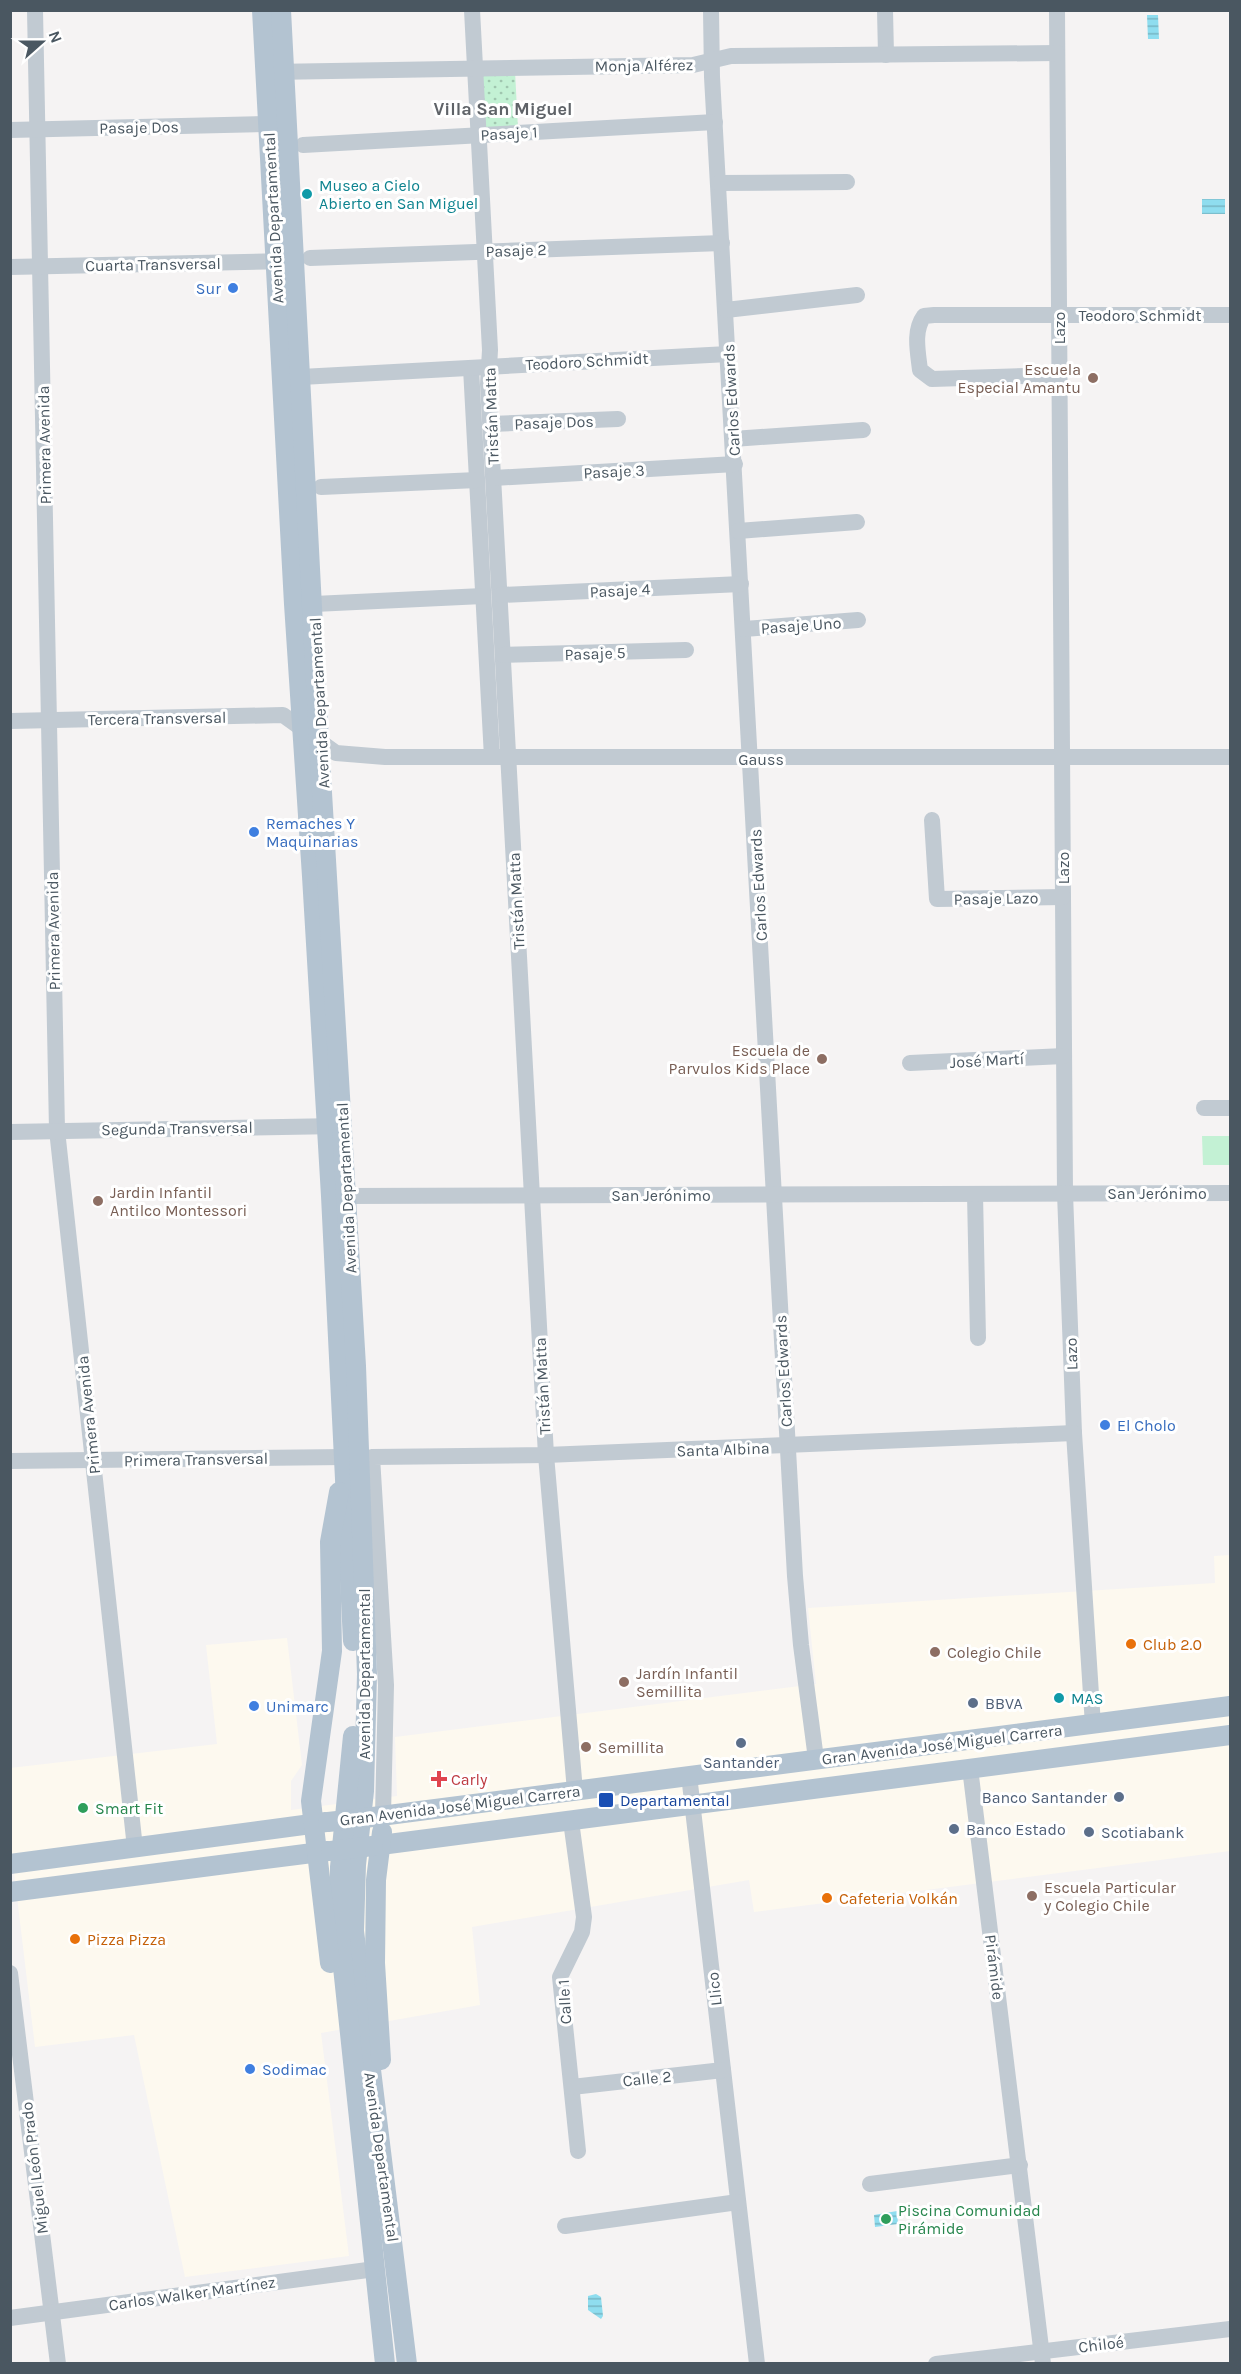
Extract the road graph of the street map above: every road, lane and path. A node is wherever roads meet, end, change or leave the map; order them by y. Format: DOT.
graph roads {
  1 [pos="35,10"];
  2 [pos="262,10"];
  3 [pos="281,10"];
  4 [pos="472,10"];
  5 [pos="711,10"];
  6 [pos="885,10"];
  7 [pos="1057,10"];
  8 [pos="1057,53"];
  9 [pos="886,55"];
  10 [pos="712,60"];
  11 [pos="475,68"];
  12 [pos="275,72"];
  13 [pos="715,122"];
  14 [pos="268,124"];
  15 [pos="10,130"];
  16 [pos="37,130"];
  17 [pos="478,134"];
  18 [pos="303,145"];
  19 [pos="847,182"];
  20 [pos="718,183"];
  21 [pos="722,243"];
  22 [pos="485,251"];
  23 [pos="302,259"];
  24 [pos="275,261"];
  25 [pos="40,266"];
  26 [pos="10,267"];
  27 [pos="857,295"];
  28 [pos="726,310"];
  29 [pos="1059,314"];
  30 [pos="1230,315"];
  31 [pos="728,354"];
  32 [pos="489,367"];
  33 [pos="471,368"];
  34 [pos="1059,375"];
  35 [pos="301,377"];
  36 [pos="618,419"];
  37 [pos="491,424"];
  38 [pos="863,430"];
  39 [pos="733,439"];
  40 [pos="735,465"];
  41 [pos="494,478"];
  42 [pos="477,480"];
  43 [pos="321,487"];
  44 [pos="857,522"];
  45 [pos="738,531"];
  46 [pos="741,584"];
  47 [pos="491,596"];
  48 [pos="314,604"];
  49 [pos="858,620"];
  50 [pos="744,629"];
  51 [pos="686,650"];
  52 [pos="503,655"];
  53 [pos="10,720"];
  54 [pos="49,720"];
  55 [pos="301,727"];
  56 [pos="319,742"];
  57 [pos="500,757"];
  58 [pos="1062,757"];
  59 [pos="1230,757"];
  60 [pos="751,759"];
  61 [pos="932,820"];
  62 [pos="1063,897"];
  63 [pos="1064,1056"];
  64 [pos="910,1064"];
  65 [pos="1204,1108"];
  66 [pos="1230,1108"];
  67 [pos="335,1126"];
  68 [pos="57,1130"];
  69 [pos="10,1131"];
  70 [pos="1065,1193"];
  71 [pos="1230,1193"];
  72 [pos="774,1194"];
  73 [pos="975,1194"];
  74 [pos="531,1195"];
  75 [pos="347,1196"];
  76 [pos="978,1338"];
  77 [pos="356,1366"];
  78 [pos="1074,1433"];
  79 [pos="788,1446"];
  80 [pos="546,1455"];
  81 [pos="345,1457"];
  82 [pos="372,1457"];
  83 [pos="93,1460"];
  84 [pos="10,1461"];
  85 [pos="1230,1706"];
  86 [pos="1094,1725"];
  87 [pos="1230,1734"];
  88 [pos="959,1742"];
  89 [pos="816,1760"];
  90 [pos="970,1768"];
  91 [pos="689,1776"];
  92 [pos="574,1791"];
  93 [pos="693,1804"];
  94 [pos="378,1816"];
  95 [pos="571,1821"];
  96 [pos="320,1823"];
  97 [pos="377,1845"];
  98 [pos="135,1848"];
  99 [pos="324,1852"];
  100 [pos="10,1864"];
  101 [pos="10,1892"];
  102 [pos="10,1973"];
  103 [pos="723,2070"];
  104 [pos="572,2087"];
  105 [pos="579,2151"];
  106 [pos="1020,2165"];
  107 [pos="870,2184"];
  108 [pos="738,2202"];
  109 [pos="565,2226"];
  110 [pos="373,2245"];
  111 [pos="395,2254"];
  112 [pos="375,2269"];
  113 [pos="52,2312"];
  114 [pos="10,2318"];
  115 [pos="1230,2329"];
  116 [pos="1043,2357"];
  117 [pos="58,2364"];
  118 [pos="385,2364"];
  119 [pos="407,2364"];
  120 [pos="757,2364"];
  121 [pos="936,2364"];
  1 -- 16 [label="street, Primera Avenida"];
  2 -- 12 [label="main road, Avenida Departamental"];
  3 -- 12 [label="main road, Avenida Departamental"];
  4 -- 11 [label="street, Tristán Matta"];
  5 -- 10 [label="street, Carlos Edwards"];
  6 -- 9 [label="street"];
  7 -- 8 [label="street, Lazo"];
  8 -- 9 [label="street, Monja Alférez"];
  8 -- 29 [label="street, Lazo"];
  9 -- 10 [label="street, Monja Alférez"];
  10 -- 11 [label="street, Monja Alférez"];
  10 -- 13 [label="street, Carlos Edwards"];
  11 -- 12 [label="street, Monja Alférez"];
  11 -- 17 [label="street, Tristán Matta"];
  12 -- 14 [label="main road, Avenida Departamental"];
  12 -- 23 [label="main road, Avenida Departamental"];
  13 -- 17 [label="street, Pasaje 1"];
  13 -- 20 [label="street, Carlos Edwards"];
  14 -- 16 [label="street, Pasaje Dos"];
  14 -- 24 [label="main road, Avenida Departamental"];
  15 -- 16 [label="street, Pasaje Dos"];
  16 -- 25 [label="street, Primera Avenida"];
  17 -- 18 [label="street, Pasaje 1"];
  17 -- 22 [label="street, Tristán Matta"];
  19 -- 20 [label="street"];
  20 -- 21 [label="street, Carlos Edwards"];
  21 -- 22 [label="street, Pasaje 2"];
  21 -- 28 [label="street, Carlos Edwards"];
  22 -- 23 [label="street, Pasaje 2"];
  22 -- 32 [label="street, Tristán Matta"];
  23 -- 24 [label="street, Cuarta Transversal"];
  23 -- 35 [label="main road, Avenida Departamental"];
  24 -- 25 [label="street, Cuarta Transversal"];
  24 -- 55 [label="main road, Avenida Departamental"];
  25 -- 26 [label="street, Cuarta Transversal"];
  25 -- 54 [label="street, Primera Avenida"];
  27 -- 28 [label="street"];
  28 -- 31 [label="street, Carlos Edwards"];
  29 -- 30 [label="street, Teodoro Schmidt"];
  29 -- 34 [label="street, Lazo"];
  29 -- 34 [label="street, Teodoro Schmidt"];
  31 -- 32 [label="street, Teodoro Schmidt"];
  31 -- 39 [label="street, Carlos Edwards"];
  32 -- 33 [label="street, Teodoro Schmidt"];
  32 -- 37 [label="street, Tristán Matta"];
  33 -- 35 [label="street, Teodoro Schmidt"];
  33 -- 42 [label="street, Tristán Matta"];
  34 -- 58 [label="street, Lazo"];
  35 -- 48 [label="main road, Avenida Departamental"];
  36 -- 37 [label="street, Pasaje Dos"];
  37 -- 41 [label="street, Tristán Matta"];
  38 -- 39 [label="street"];
  39 -- 40 [label="street, Carlos Edwards"];
  40 -- 41 [label="street, Pasaje 3"];
  40 -- 45 [label="street, Carlos Edwards"];
  41 -- 47 [label="street, Tristán Matta"];
  42 -- 43 [label="street"];
  42 -- 47 [label="street, Tristán Matta"];
  44 -- 45 [label="street"];
  45 -- 46 [label="street, Carlos Edwards"];
  46 -- 47 [label="street, Pasaje 4"];
  46 -- 50 [label="street, Carlos Edwards"];
  47 -- 48 [label="street, Pasaje 4"];
  47 -- 52 [label="street, Tristán Matta"];
  47 -- 57 [label="street, Tristán Matta"];
  48 -- 56 [label="main road, Avenida Departamental"];
  49 -- 50 [label="street, Pasaje Uno"];
  50 -- 60 [label="street, Carlos Edwards"];
  51 -- 52 [label="street, Pasaje 5"];
  52 -- 57 [label="street, Tristán Matta"];
  53 -- 54 [label="street, Tercera Transversal"];
  54 -- 55 [label="street, Tercera Transversal"];
  54 -- 68 [label="street, Primera Avenida"];
  55 -- 56 [label="street, Gauss"];
  55 -- 67 [label="main road, Avenida Departamental"];
  56 -- 57 [label="street, Gauss"];
  56 -- 67 [label="main road, Avenida Departamental"];
  57 -- 60 [label="street, Gauss"];
  57 -- 74 [label="street, Tristán Matta"];
  58 -- 59 [label="street, Gauss"];
  58 -- 60 [label="street, Gauss"];
  58 -- 62 [label="street, Lazo"];
  60 -- 72 [label="street, Carlos Edwards"];
  61 -- 62 [label="street, Pasaje Lazo"];
  62 -- 63 [label="street, Lazo"];
  63 -- 64 [label="street, José Martí"];
  63 -- 70 [label="street, Lazo"];
  65 -- 66 [label="street"];
  67 -- 68 [label="street, Segunda Transversal"];
  67 -- 75 [label="main road, Avenida Departamental"];
  67 -- 81 [label="main road, Avenida Departamental"];
  68 -- 69 [label="street, Segunda Transversal"];
  68 -- 83 [label="street, Primera Avenida"];
  70 -- 71 [label="street, San Jerónimo"];
  70 -- 73 [label="street, San Jerónimo"];
  70 -- 78 [label="street, Lazo"];
  72 -- 73 [label="street, San Jerónimo"];
  72 -- 74 [label="street, San Jerónimo"];
  72 -- 79 [label="street, Carlos Edwards"];
  73 -- 76 [label="street"];
  74 -- 75 [label="street, San Jerónimo"];
  74 -- 80 [label="street, Tristán Matta"];
  75 -- 77 [label="main road, Avenida Departamental"];
  77 -- 82 [label="main road"];
  77 -- 111 [label="main road, Avenida Departamental"];
  78 -- 79 [label="street, Santa Albina"];
  78 -- 86 [label="street, Lazo"];
  79 -- 80 [label="street, Santa Albina"];
  79 -- 89 [label="street, Carlos Edwards"];
  80 -- 82 [label="street, Santa Albina"];
  80 -- 92 [label="street, Tristán Matta"];
  81 -- 83 [label="street, Primera Transversal"];
  81 -- 96 [label="main road"];
  81 -- 110 [label="main road, Avenida Departamental"];
  82 -- 94 [label="street, Avenida Departamental"];
  83 -- 84 [label="street, Primera Transversal"];
  83 -- 98 [label="street, Primera Avenida"];
  85 -- 86 [label="main road, Gran Avenida José Miguel Carrera"];
  86 -- 88 [label="main road, Gran Avenida José Miguel Carrera"];
  87 -- 90 [label="main road, Gran Avenida José Miguel Carrera"];
  88 -- 89 [label="main road, Gran Avenida José Miguel Carrera"];
  88 -- 90 [label="main road"];
  89 -- 91 [label="main road, Gran Avenida José Miguel Carrera"];
  90 -- 93 [label="main road, Gran Avenida José Miguel Carrera"];
  90 -- 106 [label="street, Pirámide"];
  91 -- 92 [label="main road, Gran Avenida José Miguel Carrera"];
  91 -- 93 [label="street, Llico"];
  92 -- 94 [label="main road, Gran Avenida José Miguel Carrera"];
  93 -- 95 [label="main road, Gran Avenida José Miguel Carrera"];
  93 -- 103 [label="street, Llico"];
  94 -- 96 [label="main road, Gran Avenida José Miguel Carrera, bridge"];
  94 -- 97 [label="main road"];
  95 -- 97 [label="main road, Gran Avenida José Miguel Carrera"];
  95 -- 104 [label="street, Calle 1"];
  96 -- 98 [label="main road, Gran Avenida José Miguel Carrera"];
  96 -- 99 [label="main road"];
  97 -- 99 [label="main road, Gran Avenida José Miguel Carrera, bridge"];
  97 -- 111 [label="main road"];
  98 -- 100 [label="main road, Gran Avenida José Miguel Carrera"];
  99 -- 101 [label="main road, Gran Avenida José Miguel Carrera"];
  99 -- 110 [label="main road"];
  102 -- 113 [label="street, Miguel León Prado"];
  103 -- 104 [label="street, Calle 2"];
  103 -- 108 [label="street, Llico"];
  104 -- 105 [label="street, Calle 1"];
  106 -- 107 [label="street"];
  106 -- 116 [label="street, Pirámide"];
  108 -- 109 [label="street"];
  108 -- 120 [label="street, Llico"];
  110 -- 112 [label="main road, Avenida Departamental"];
  111 -- 119 [label="main road, Avenida Departamental"];
  112 -- 113 [label="street, Carlos Walker Martínez"];
  112 -- 118 [label="main road, Avenida Departamental"];
  113 -- 114 [label="street, Carlos Walker Martínez"];
  113 -- 117 [label="street, Miguel León Prado"];
  115 -- 116 [label="street, Chiloé"];
  116 -- 121 [label="street, Chiloé"];
}
